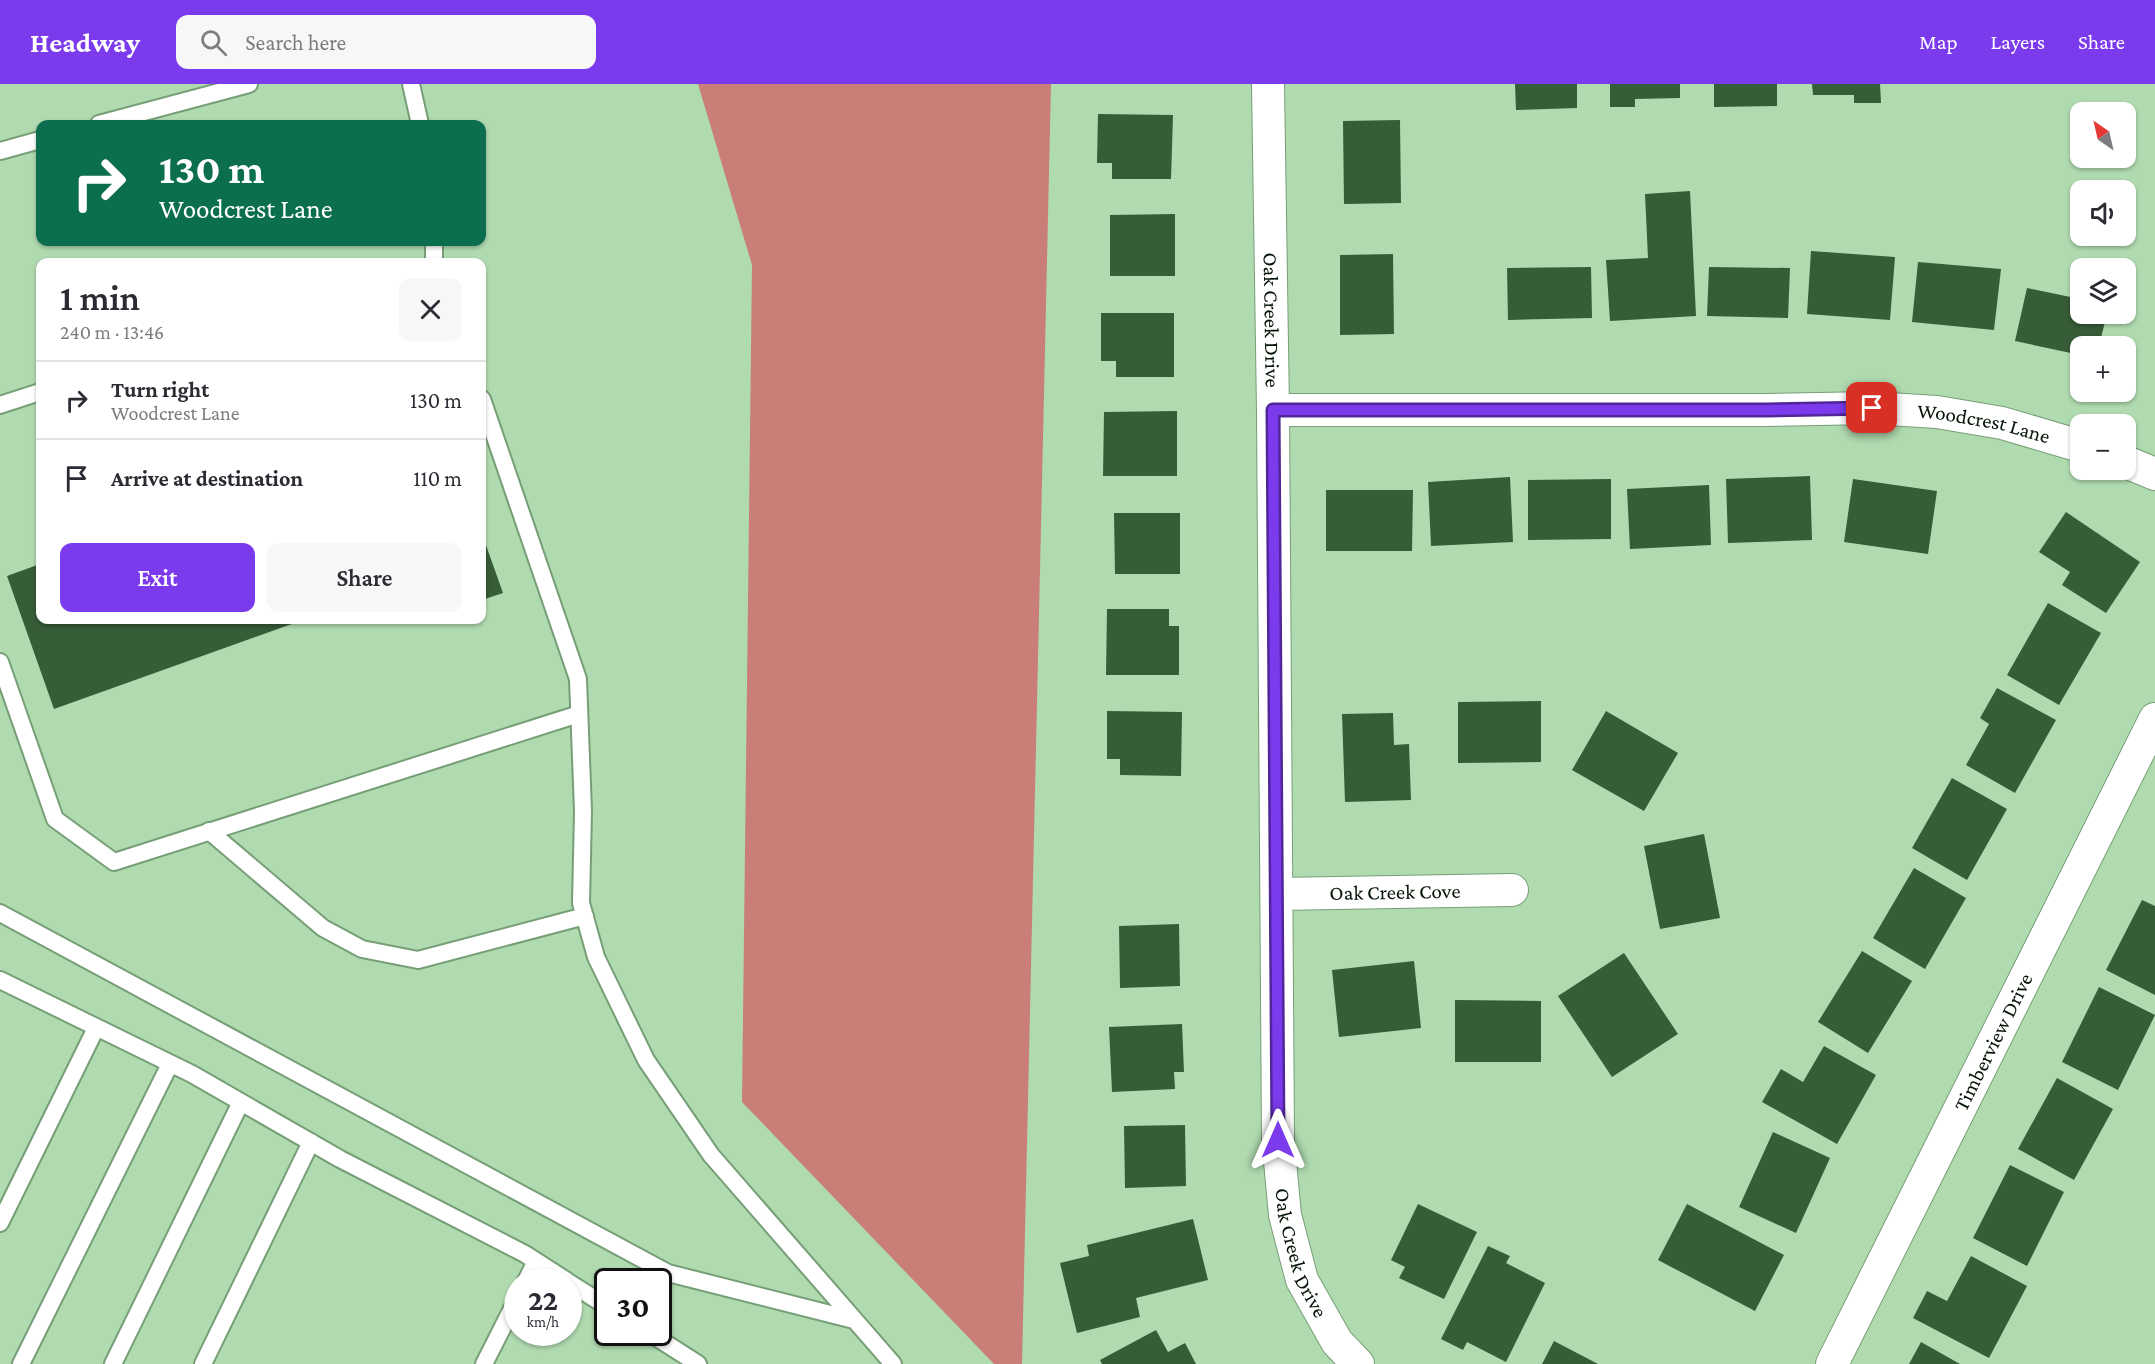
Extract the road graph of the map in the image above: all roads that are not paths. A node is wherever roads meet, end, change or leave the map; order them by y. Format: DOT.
graph roads {
  1 [pos="249,84"];
  2 [pos="411,84"];
  3 [pos="1268,84"];
  4 [pos="114,120"];
  5 [pos="419,120"];
  6 [pos="36,141"];
  7 [pos="0,152"];
  8 [pos="36,393"];
  9 [pos="0,405"];
  10 [pos="1273,410"];
  11 [pos="486,411"];
  12 [pos="2070,443"];
  13 [pos="2136,466"];
  14 [pos="2155,474"];
  15 [pos="0,662"];
  16 [pos="579,714"];
  17 [pos="2155,719"];
  18 [pos="209,831"];
  19 [pos="1512,890"];
  20 [pos="1278,894"];
  21 [pos="0,913"];
  22 [pos="585,916"];
  23 [pos="0,980"];
  24 [pos="96,1028"];
  25 [pos="170,1064"];
  26 [pos="241,1102"];
  27 [pos="311,1142"];
  28 [pos="0,1223"];
  29 [pos="536,1261"];
  30 [pos="532,1268"];
  31 [pos="547,1268"];
  32 [pos="854,1320"];
  33 [pos="504,1325"];
  34 [pos="670,1346"];
  35 [pos="21,1364"];
  36 [pos="113,1364"];
  37 [pos="203,1364"];
  38 [pos="484,1364"];
  39 [pos="698,1364"];
  40 [pos="892,1364"];
  41 [pos="1358,1364"];
  42 [pos="1832,1364"];
  1 -- 4 [label="lane"];
  2 -- 5 [label="lane"];
  3 -- 10 [label="street, Oak Creek Drive"];
  6 -- 7 [label="lane"];
  8 -- 9 [label="lane"];
  10 -- 12 [label="street, Woodcrest Lane"];
  10 -- 20 [label="street, Oak Creek Drive"];
  11 -- 16 [label="lane"];
  13 -- 14 [label="street"];
  15 -- 18 [label="lane"];
  16 -- 18 [label="lane"];
  16 -- 22 [label="lane"];
  17 -- 42 [label="street, Timberview Drive"];
  18 -- 22 [label="lane"];
  19 -- 20 [label="street, Oak Creek Cove"];
  20 -- 41 [label="street, Oak Creek Drive"];
  21 -- 32 [label="lane"];
  22 -- 32 [label="lane"];
  23 -- 24 [label="lane"];
  24 -- 25 [label="lane"];
  24 -- 28 [label="lane"];
  25 -- 26 [label="lane"];
  25 -- 35 [label="lane"];
  26 -- 27 [label="lane"];
  26 -- 36 [label="lane"];
  27 -- 29 [label="lane"];
  27 -- 37 [label="lane"];
  29 -- 30 [label="lane"];
  29 -- 31 [label="lane"];
  32 -- 40 [label="lane"];
  33 -- 38 [label="lane"];
  34 -- 39 [label="lane"];
}
